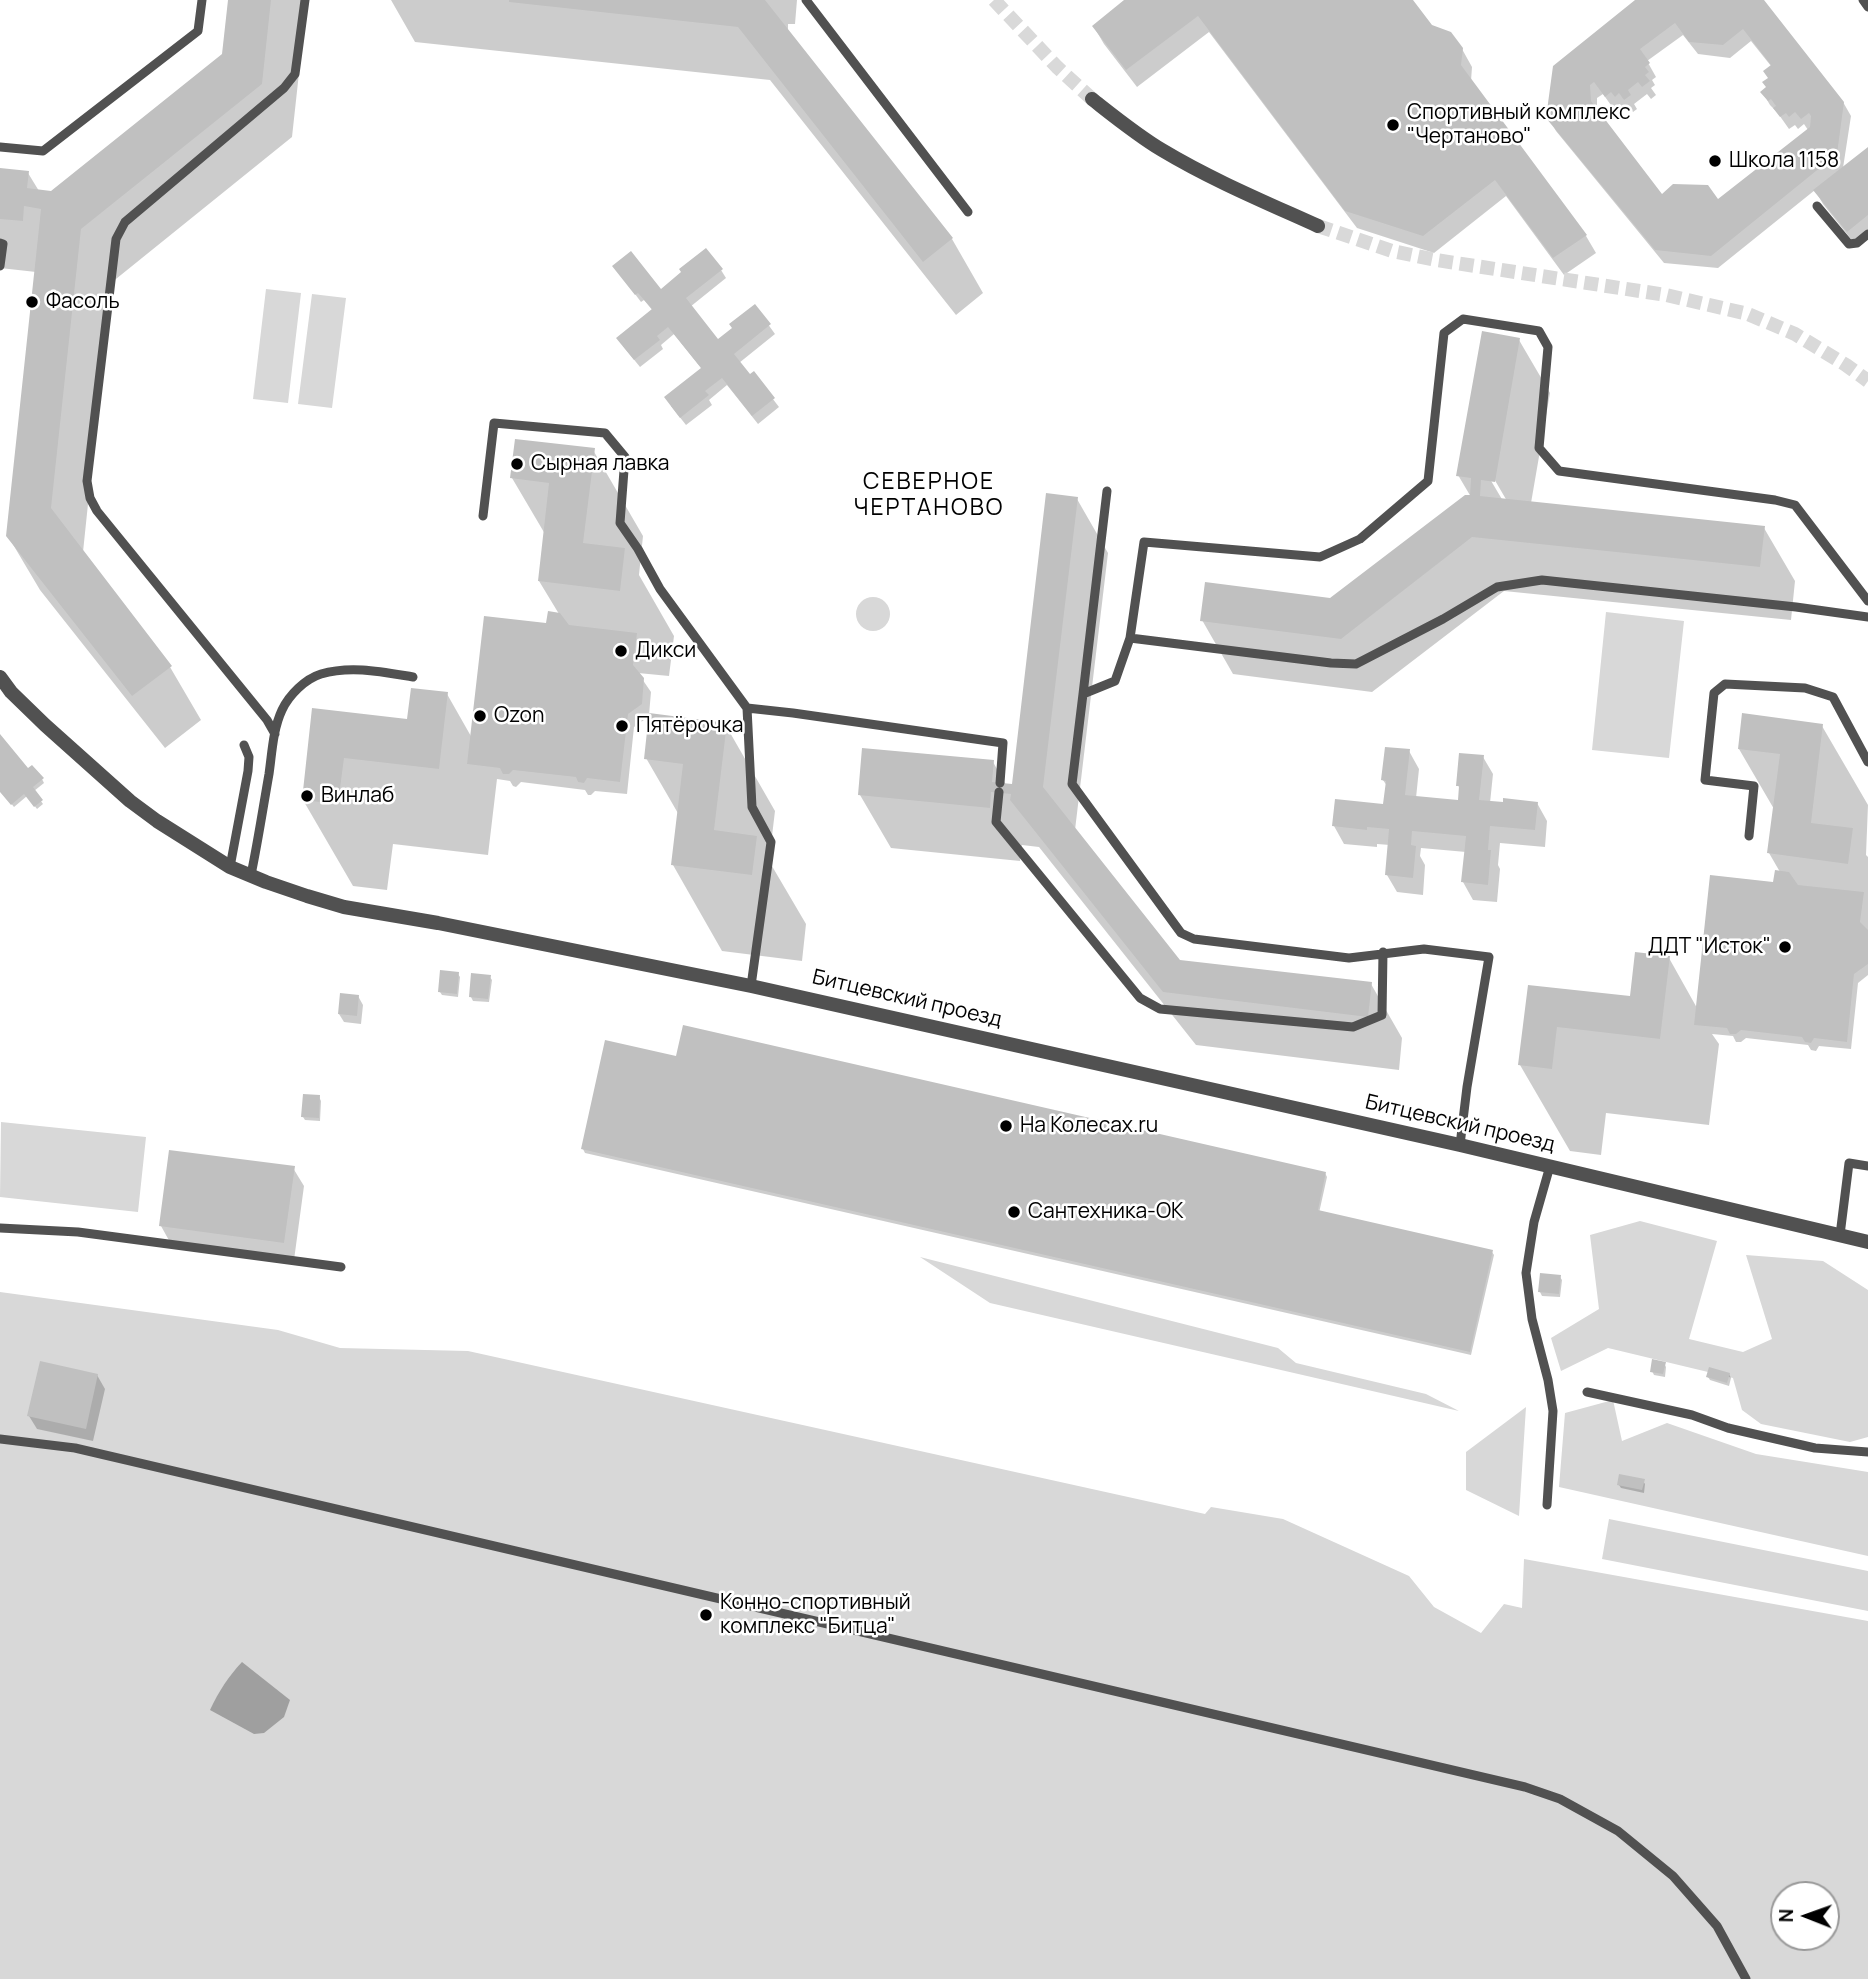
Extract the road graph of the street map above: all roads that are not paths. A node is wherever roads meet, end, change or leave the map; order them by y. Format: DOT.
graph roads {
  1 [pos="202,0"];
  2 [pos="305,0"];
  3 [pos="806,0"];
  4 [pos="1863,0"];
  5 [pos="1868,7"];
  6 [pos="1092,99"];
  7 [pos="0,146"];
  8 [pos="1817,205"];
  9 [pos="968,212"];
  10 [pos="1318,226"];
  11 [pos="1868,234"];
  12 [pos="0,243"];
  13 [pos="0,266"];
  14 [pos="1107,491"];
  15 [pos="483,516"];
  16 [pos="1868,601"];
  17 [pos="1868,617"];
  18 [pos="1130,638"];
  19 [pos="0,677"];
  20 [pos="413,677"];
  21 [pos="1083,694"];
  22 [pos="747,709"];
  23 [pos="275,734"];
  24 [pos="244,745"];
  25 [pos="1868,762"];
  26 [pos="1749,836"];
  27 [pos="230,867"];
  28 [pos="251,875"];
  29 [pos="1383,952"];
  30 [pos="751,986"];
  31 [pos="1460,1145"];
  32 [pos="1550,1166"];
  33 [pos="1868,1167"];
  34 [pos="0,1228"];
  35 [pos="1840,1235"];
  36 [pos="1868,1242"];
  37 [pos="341,1267"];
  38 [pos="1587,1392"];
  39 [pos="0,1439"];
  40 [pos="1868,1452"];
  41 [pos="1547,1505"];
  42 [pos="1746,1979"];
  1 -- 7 [label="lane"];
  2 -- 23 [label="lane"];
  3 -- 9 [label="lane"];
  4 -- 5 [label="lane"];
  6 -- 10 [label="street"];
  8 -- 11 [label="lane"];
  12 -- 13 [label="lane"];
  14 -- 21 [label="lane"];
  15 -- 22 [label="lane"];
  16 -- 18 [label="lane"];
  17 -- 18 [label="lane"];
  18 -- 21 [label="lane"];
  19 -- 27 [label="street, Битцевский проезд"];
  20 -- 23 [label="lane"];
  21 -- 29 [label="lane"];
  22 -- 29 [label="lane"];
  22 -- 30 [label="lane"];
  23 -- 28 [label="lane"];
  24 -- 27 [label="lane"];
  25 -- 26 [label="lane"];
  27 -- 28 [label="street, Битцевский проезд"];
  28 -- 30 [label="street, Битцевский проезд"];
  29 -- 31 [label="lane"];
  30 -- 31 [label="street, Битцевский проезд"];
  31 -- 32 [label="street, Битцевский проезд"];
  32 -- 35 [label="street, Битцевский проезд"];
  32 -- 41 [label="lane"];
  33 -- 35 [label="lane"];
  34 -- 37 [label="lane"];
  35 -- 36 [label="street, Битцевский проезд"];
  38 -- 40 [label="lane"];
  39 -- 42 [label="lane"];
}
